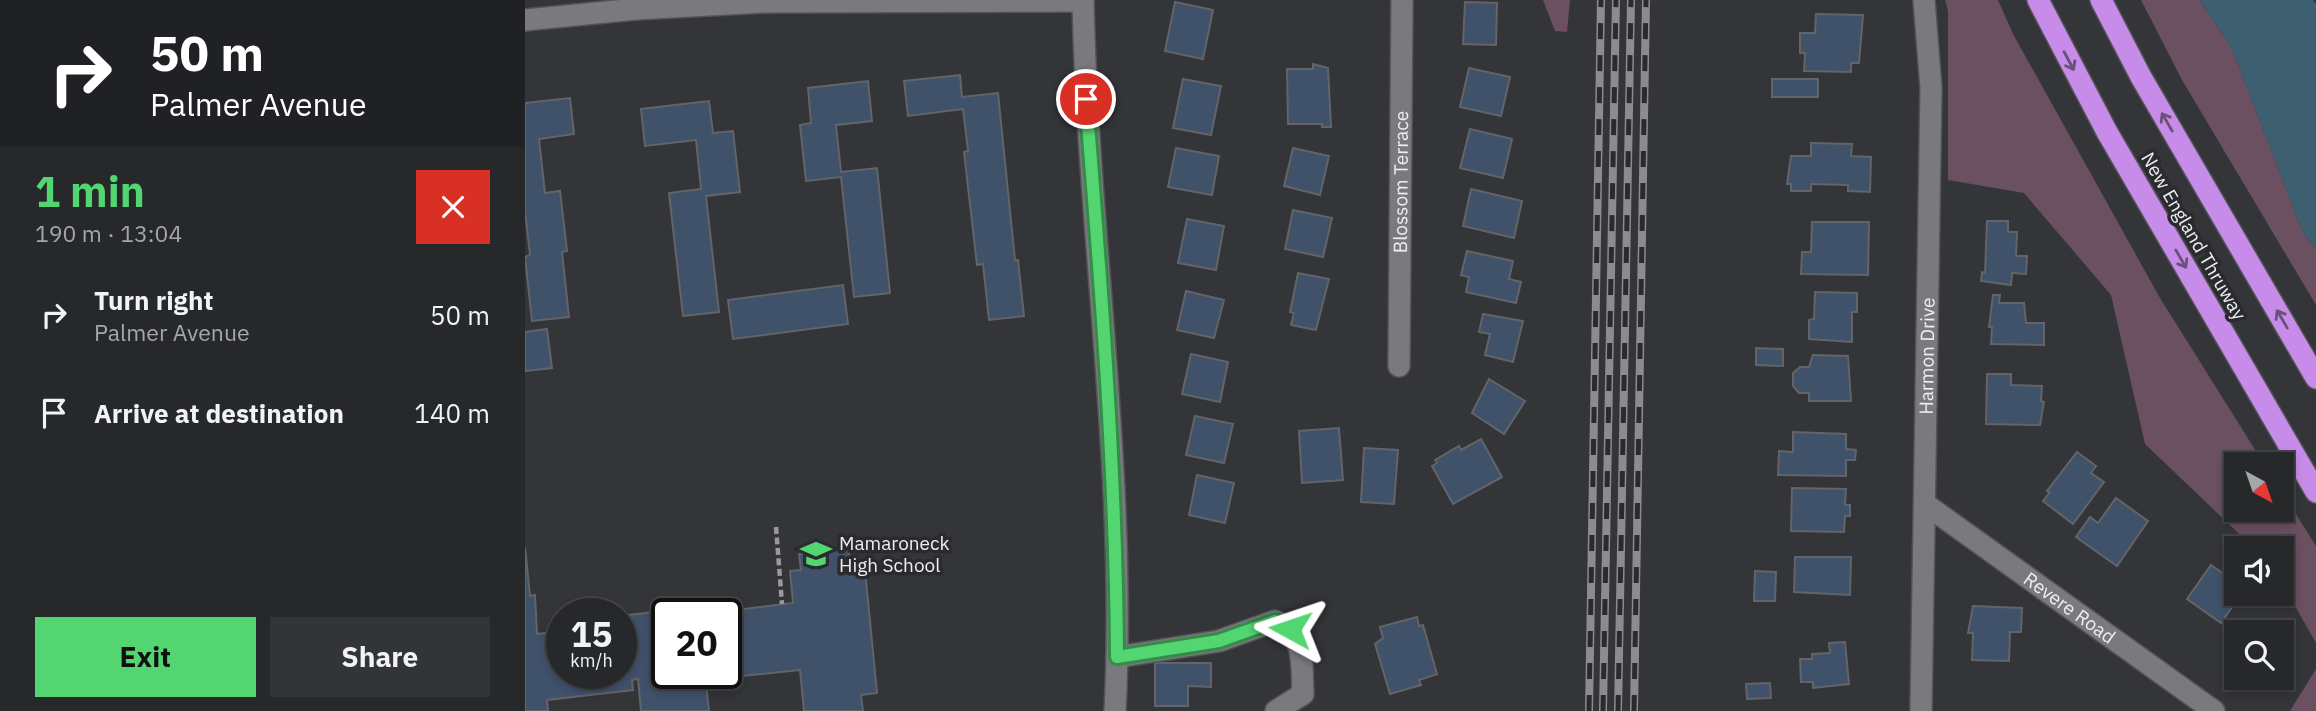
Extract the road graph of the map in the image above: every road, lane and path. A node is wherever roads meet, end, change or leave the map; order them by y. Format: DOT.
graph roads {
  1 [pos="1402,0"];
  2 [pos="1924,0"];
  3 [pos="2038,0"];
  4 [pos="2101,0"];
  5 [pos="1083,1"];
  6 [pos="525,20"];
  7 [pos="1399,366"];
  8 [pos="2316,378"];
  9 [pos="2316,492"];
  10 [pos="1925,504"];
  11 [pos="776,527"];
  12 [pos="782,604"];
  13 [pos="1117,657"];
  14 [pos="1115,711"];
  15 [pos="1276,711"];
  16 [pos="1921,711"];
  17 [pos="2214,711"];
  1 -- 7 [label="street, Blossom Terrace"];
  2 -- 10 [label="street, Harmon Drive"];
  3 -- 9 [label="highway, New England Thruway, one-way"];
  8 -- 4 [label="highway, New England Thruway, one-way"];
  5 -- 6 [label="street"];
  5 -- 13 [label="street"];
  10 -- 16 [label="street, Harmon Drive"];
  10 -- 17 [label="street, Revere Road"];
  11 -- 12 [label="path"];
  13 -- 14 [label="street"];
  13 -- 15 [label="street"];
}
